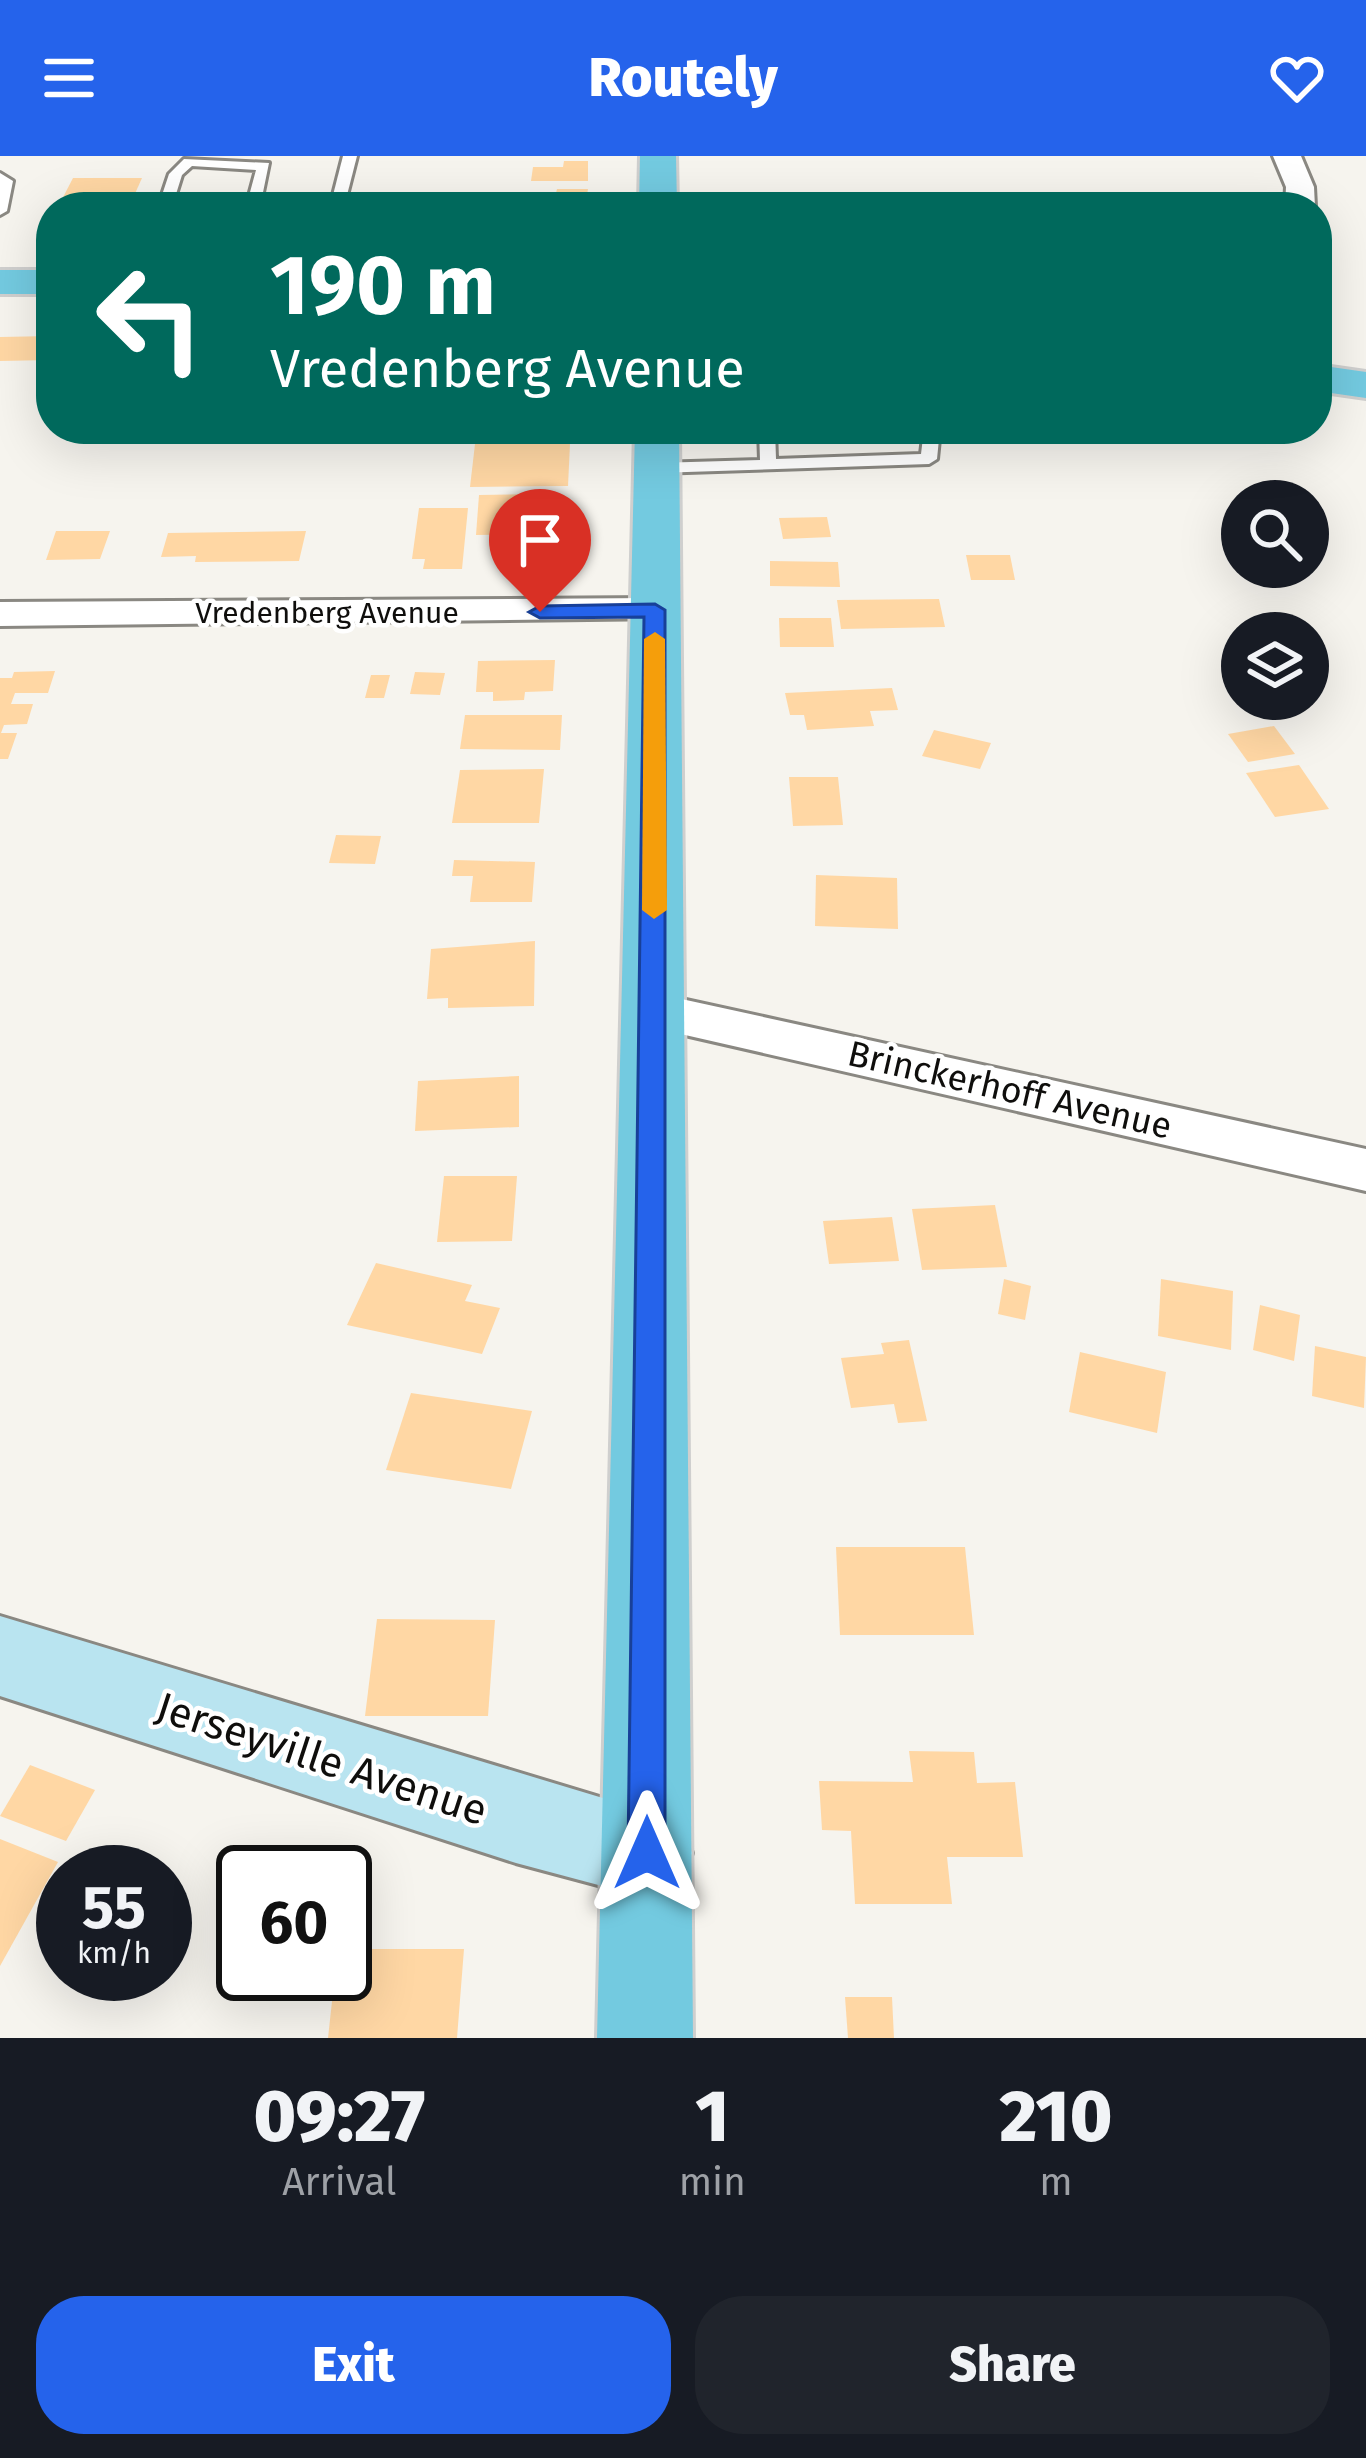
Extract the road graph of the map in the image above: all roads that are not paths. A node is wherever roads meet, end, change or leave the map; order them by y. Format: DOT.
graph roads {
  1 [pos="350,156"];
  2 [pos="658,156"];
  3 [pos="1287,156"];
  4 [pos="0,177"];
  5 [pos="170,192"];
  6 [pos="257,192"];
  7 [pos="341,192"];
  8 [pos="658,192"];
  9 [pos="1300,192"];
  10 [pos="0,211"];
  11 [pos="0,282"];
  12 [pos="36,282"];
  13 [pos="1332,380"];
  14 [pos="1366,385"];
  15 [pos="767,444"];
  16 [pos="930,444"];
  17 [pos="656,448"];
  18 [pos="768,464"];
  19 [pos="655,610"];
  20 [pos="0,614"];
  21 [pos="654,1011"];
  22 [pos="1366,1170"];
  23 [pos="0,1656"];
  24 [pos="647,1853"];
  25 [pos="645,2038"];
  1 -- 7 [label="lane"];
  2 -- 8 [label="main road"];
  3 -- 9 [label="street"];
  4 -- 10 [label="lane"];
  5 -- 6 [label="lane"];
  11 -- 12 [label="main road"];
  13 -- 14 [label="main road"];
  15 -- 18 [label="lane"];
  16 -- 18 [label="lane"];
  17 -- 18 [label="lane"];
  17 -- 19 [label="main road"];
  19 -- 20 [label="street, Vredenberg Avenue"];
  19 -- 21 [label="main road"];
  21 -- 22 [label="street, Brinckerhoff Avenue"];
  21 -- 24 [label="main road"];
  23 -- 24 [label="street, Jerseyville Avenue"];
  24 -- 25 [label="main road"];
}
